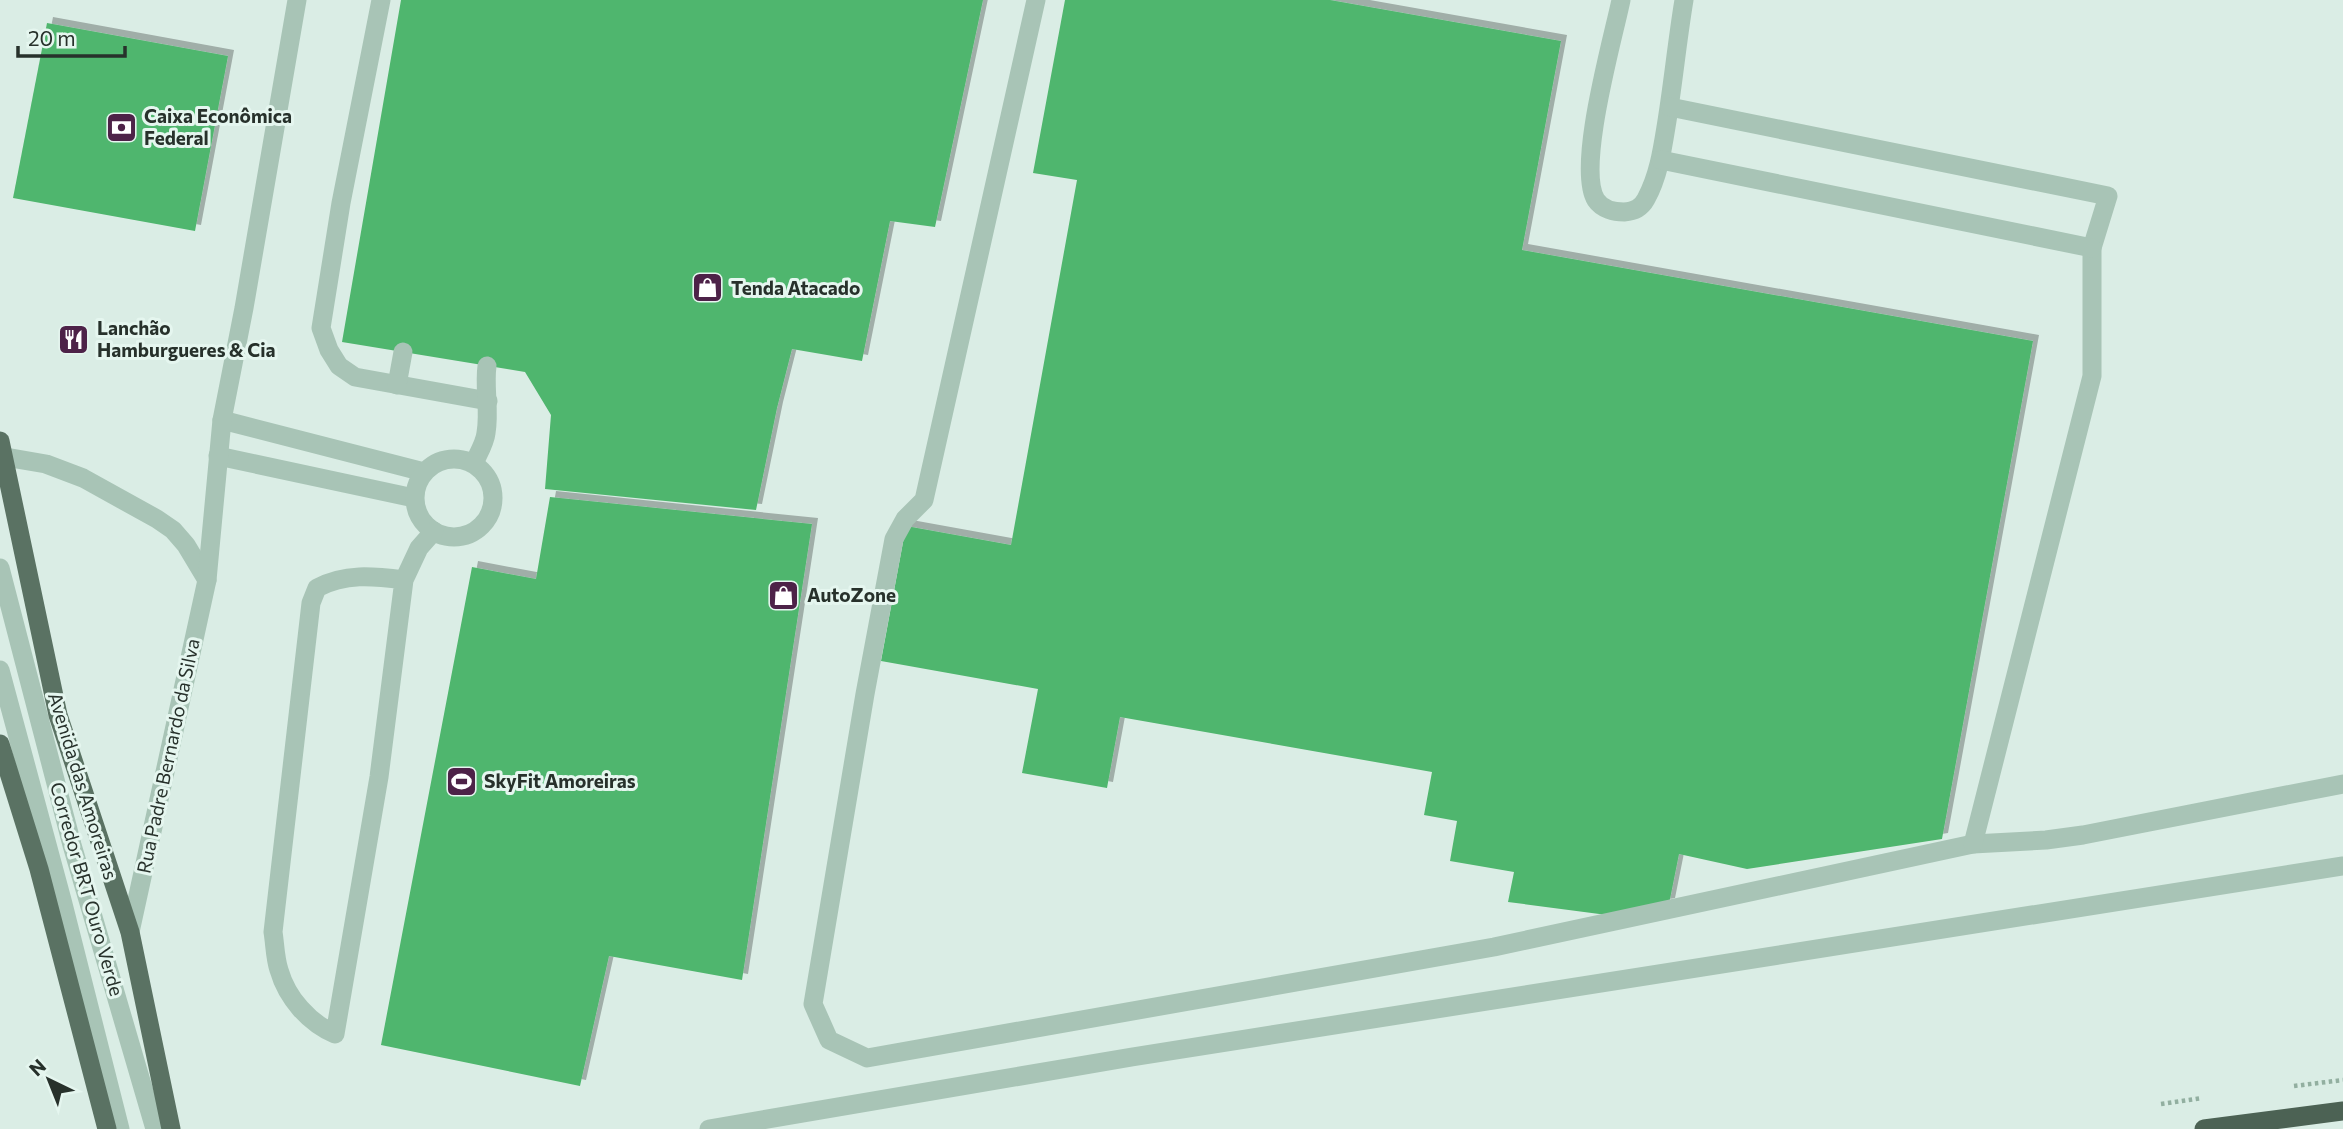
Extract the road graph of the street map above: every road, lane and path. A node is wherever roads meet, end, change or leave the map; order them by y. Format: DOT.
graph roads {
  1 [pos="297,0"];
  2 [pos="381,0"];
  3 [pos="1036,0"];
  4 [pos="1684,0"];
  5 [pos="1616,1"];
  6 [pos="1670,107"];
  7 [pos="1661,160"];
  8 [pos="2092,248"];
  9 [pos="403,352"];
  10 [pos="487,366"];
  11 [pos="397,385"];
  12 [pos="488,401"];
  13 [pos="222,420"];
  14 [pos="1,451"];
  15 [pos="218,456"];
  16 [pos="474,463"];
  17 [pos="424,472"];
  18 [pos="414,498"];
  19 [pos="434,531"];
  20 [pos="0,568"];
  21 [pos="207,580"];
  22 [pos="404,580"];
  23 [pos="0,670"];
  24 [pos="0,744"];
  25 [pos="2343,784"];
  26 [pos="1973,844"];
  27 [pos="2343,866"];
  28 [pos="130,932"];
  29 [pos="2343,1111"];
  30 [pos="107,1129"];
  31 [pos="120,1129"];
  32 [pos="155,1129"];
  33 [pos="171,1129"];
  34 [pos="709,1129"];
  35 [pos="2204,1129"];
  1 -- 13 [label="street, Rua Padre Bernardo da Silva"];
  2 -- 11 [label="street"];
  3 -- 26 [label="street"];
  4 -- 6 [label="street"];
  5 -- 7 [label="street"];
  6 -- 7 [label="street"];
  6 -- 8 [label="street"];
  7 -- 8 [label="street"];
  8 -- 26 [label="street"];
  9 -- 11 [label="street"];
  10 -- 12 [label="street"];
  11 -- 12 [label="street"];
  12 -- 16 [label="street"];
  13 -- 15 [label="street, Rua Padre Bernardo da Silva"];
  13 -- 17 [label="street"];
  14 -- 21 [label="street"];
  14 -- 28 [label="main road, Avenida das Amoreiras"];
  15 -- 18 [label="street"];
  15 -- 21 [label="street, Rua Padre Bernardo da Silva"];
  16 -- 17 [label="street"];
  16 -- 19 [label="street"];
  17 -- 18 [label="street"];
  18 -- 19 [label="street"];
  19 -- 22 [label="street"];
  20 -- 32 [label="street, Corredor BRT Ouro Verde"];
  21 -- 28 [label="street, Rua Padre Bernardo da Silva"];
  22 -- 22 [label="street"];
  23 -- 31 [label="street, Corredor BRT Ouro Verde"];
  24 -- 30 [label="main road"];
  25 -- 26 [label="street"];
  27 -- 34 [label="street"];
  28 -- 33 [label="main road, Avenida das Amoreiras"];
  29 -- 35 [label="highway"];
}
